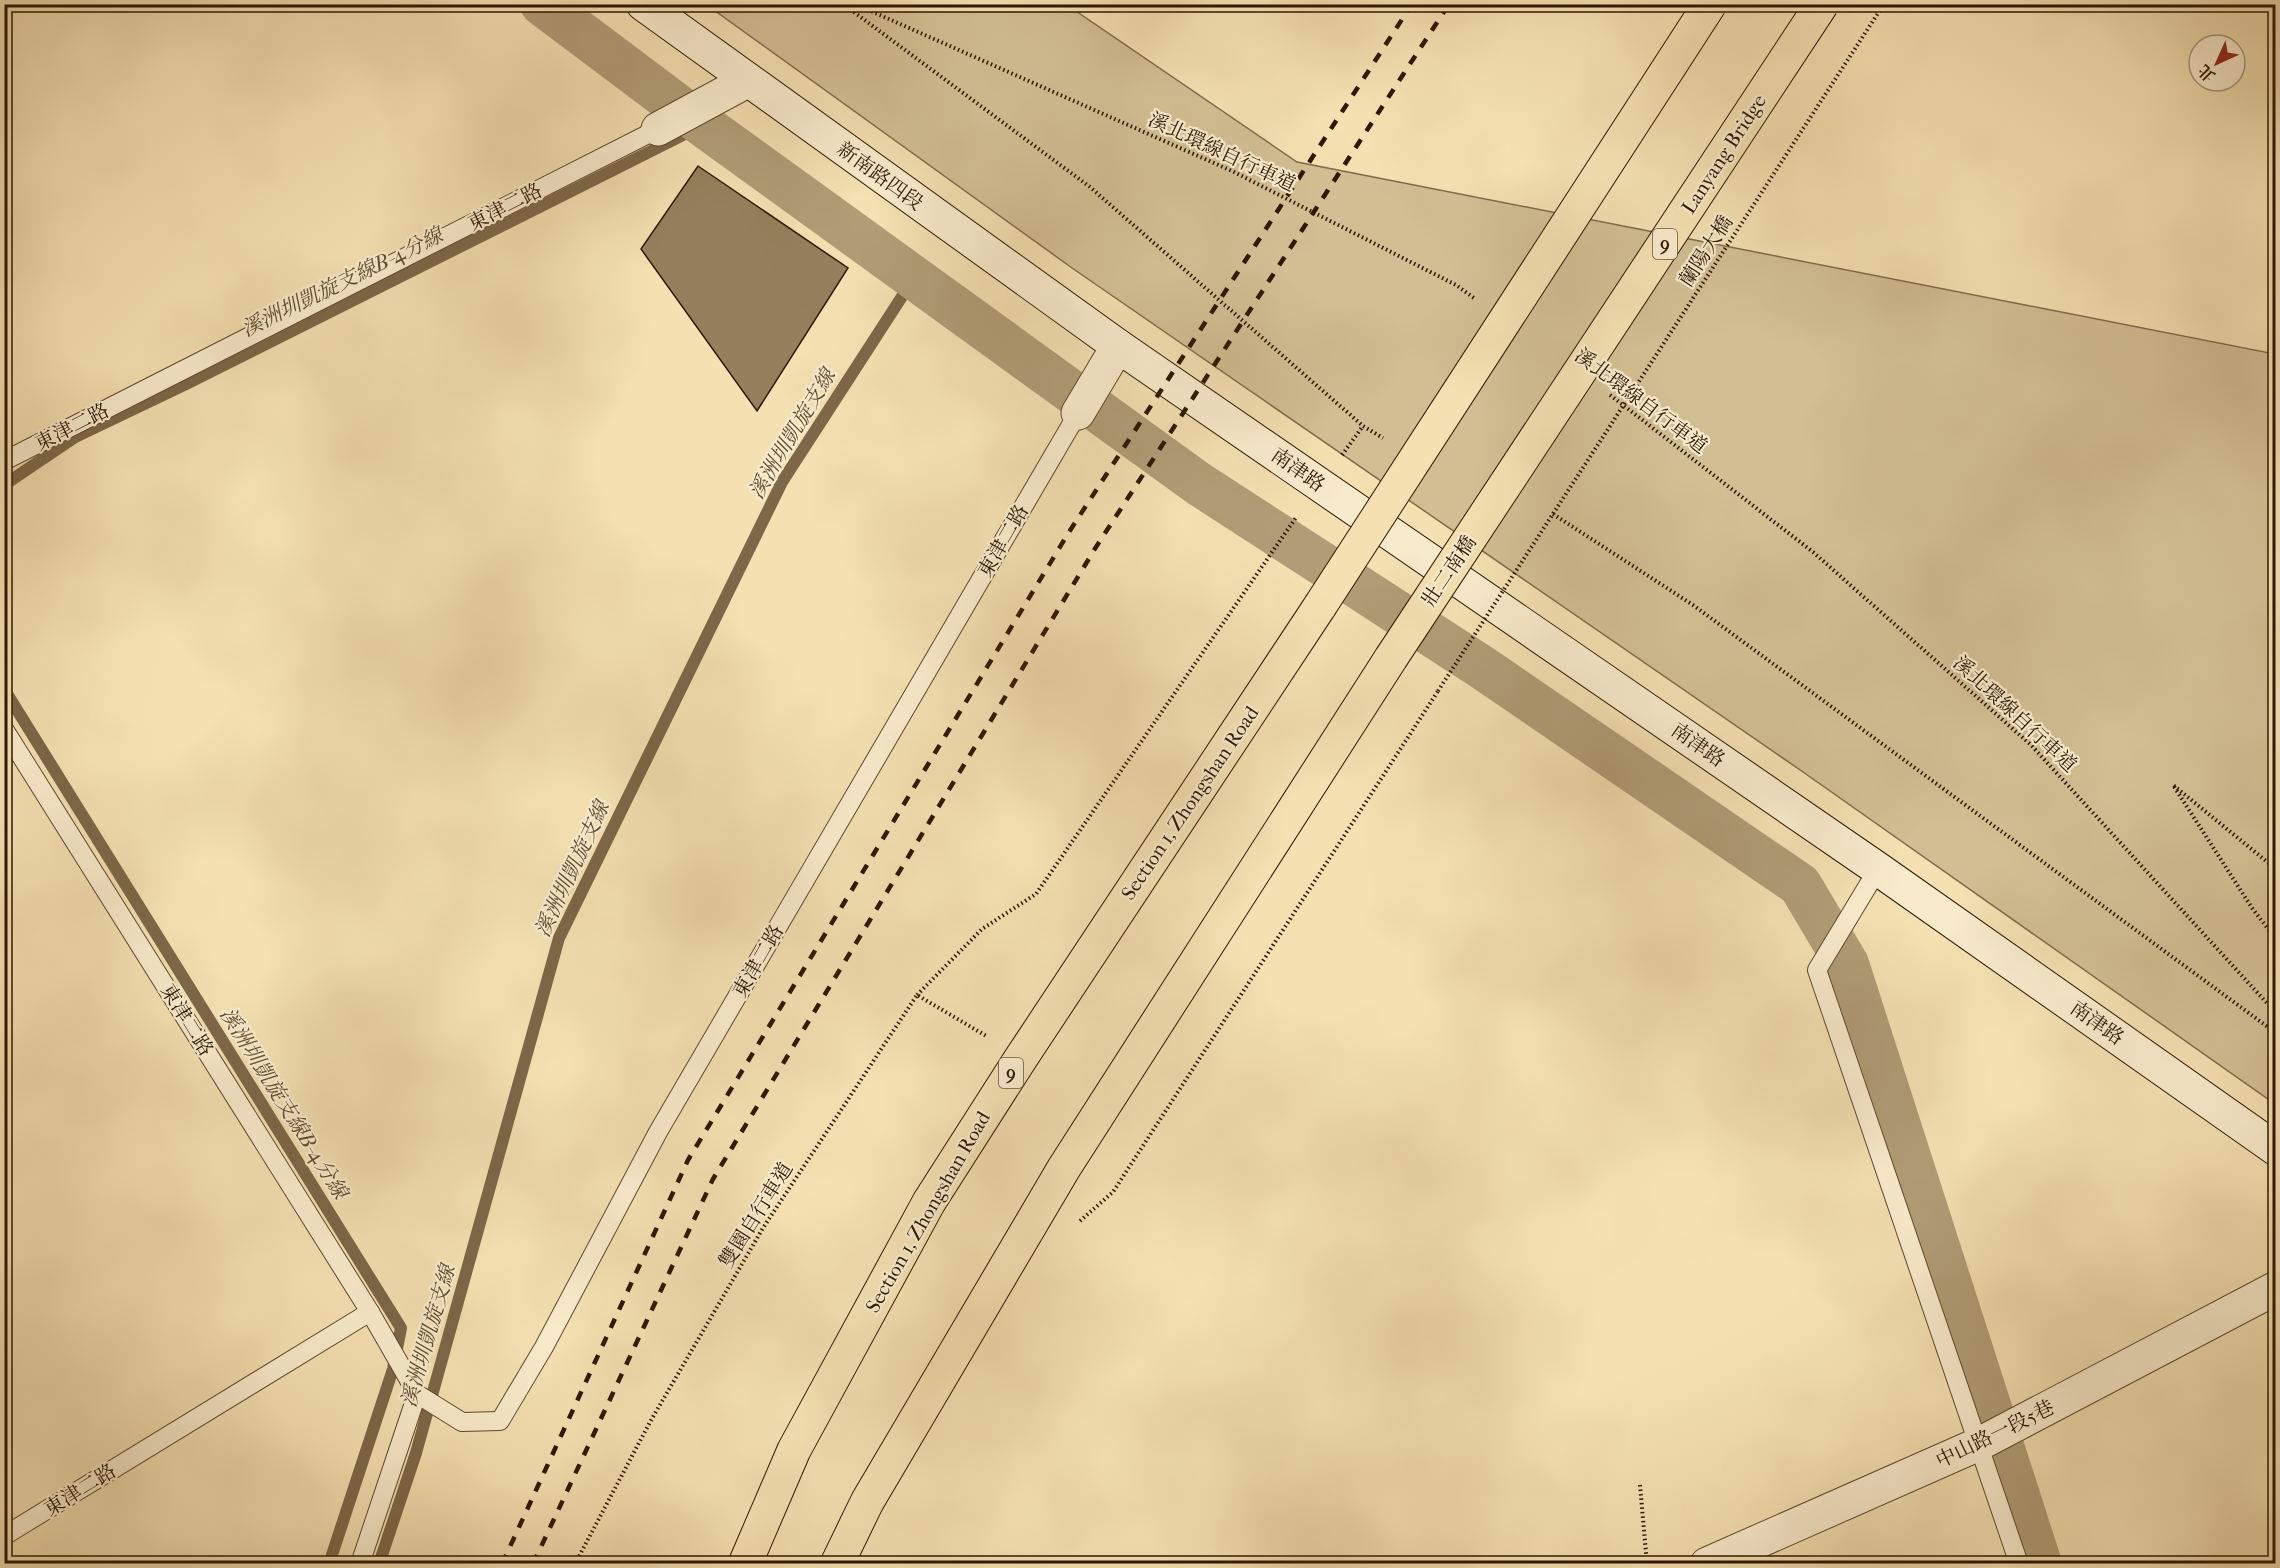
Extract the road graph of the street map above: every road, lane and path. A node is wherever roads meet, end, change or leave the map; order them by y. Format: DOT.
graph roads {
  1 [pos="643,4"];
  2 [pos="843,4"];
  3 [pos="855,4"];
  4 [pos="1710,4"];
  5 [pos="1822,4"];
  6 [pos="1884,4"];
  7 [pos="747,81"];
  8 [pos="658,129"];
  9 [pos="1476,299"];
  10 [pos="1119,346"];
  11 [pos="1610,394"];
  12 [pos="1078,413"];
  13 [pos="1363,426"];
  14 [pos="1386,440"];
  15 [pos="4,461"];
  16 [pos="1337,462"];
  17 [pos="1508,484"];
  18 [pos="1303,508"];
  19 [pos="1553,514"];
  20 [pos="4,729"];
  21 [pos="1878,869"];
  22 [pos="2276,869"];
  23 [pos="2276,939"];
  24 [pos="917,995"];
  25 [pos="2276,1013"];
  26 [pos="2276,1032"];
  27 [pos="1021,1058"];
  28 [pos="2276,1149"];
  29 [pos="1077,1223"];
  30 [pos="2276,1288"];
  31 [pos="370,1312"];
  32 [pos="417,1394"];
  33 [pos="1985,1441"];
  34 [pos="1640,1485"];
  35 [pos="4,1536"];
  36 [pos="360,1563"];
  37 [pos="575,1563"];
  38 [pos="745,1563"];
  39 [pos="837,1563"];
  40 [pos="1647,1563"];
  41 [pos="1707,1563"];
  42 [pos="2019,1563"];
  1 -- 7 [label="street, 新南路四段"];
  2 -- 13 [label="path"];
  3 -- 9 [label="path, 溪北環線自行車道"];
  4 -- 27 [label="main road, Section 1, Zhongshan Road / 9, bridge"];
  5 -- 17 [label="main road, Lanyang Bridge / 9, bridge"];
  6 -- 19 [label="path, 蘭陽大橋, bridge"];
  7 -- 8 [label="street, 東津二路"];
  7 -- 10 [label="street, 新南路四段"];
  8 -- 15 [label="lane, 東津二路"];
  10 -- 12 [label="street, 東津二路"];
  10 -- 21 [label="street, 南津路"];
  11 -- 25 [label="path, 溪北環線自行車道"];
  12 -- 32 [label="lane, 東津二路"];
  13 -- 14 [label="path"];
  13 -- 16 [label="path"];
  17 -- 39 [label="main road, 壯二南橋 / 9, bridge"];
  18 -- 24 [label="path, 雙園自行車道"];
  19 -- 26 [label="path"];
  19 -- 29 [label="path, 蘭陽大橋, bridge"];
  20 -- 31 [label="lane, 東津二路"];
  21 -- 28 [label="street, 南津路"];
  21 -- 33 [label="lane"];
  22 -- 23 [label="path"];
  24 -- 27 [label="path"];
  24 -- 37 [label="path, 雙園自行車道"];
  27 -- 38 [label="main road, Section 1, Zhongshan Road / 9"];
  30 -- 33 [label="street, 中山路一段5巷"];
  31 -- 32 [label="lane, 東津二路"];
  31 -- 35 [label="lane, 東津二路"];
  32 -- 36 [label="lane"];
  33 -- 41 [label="street, 中山路一段5巷"];
  33 -- 42 [label="lane"];
  34 -- 40 [label="path"];
}
